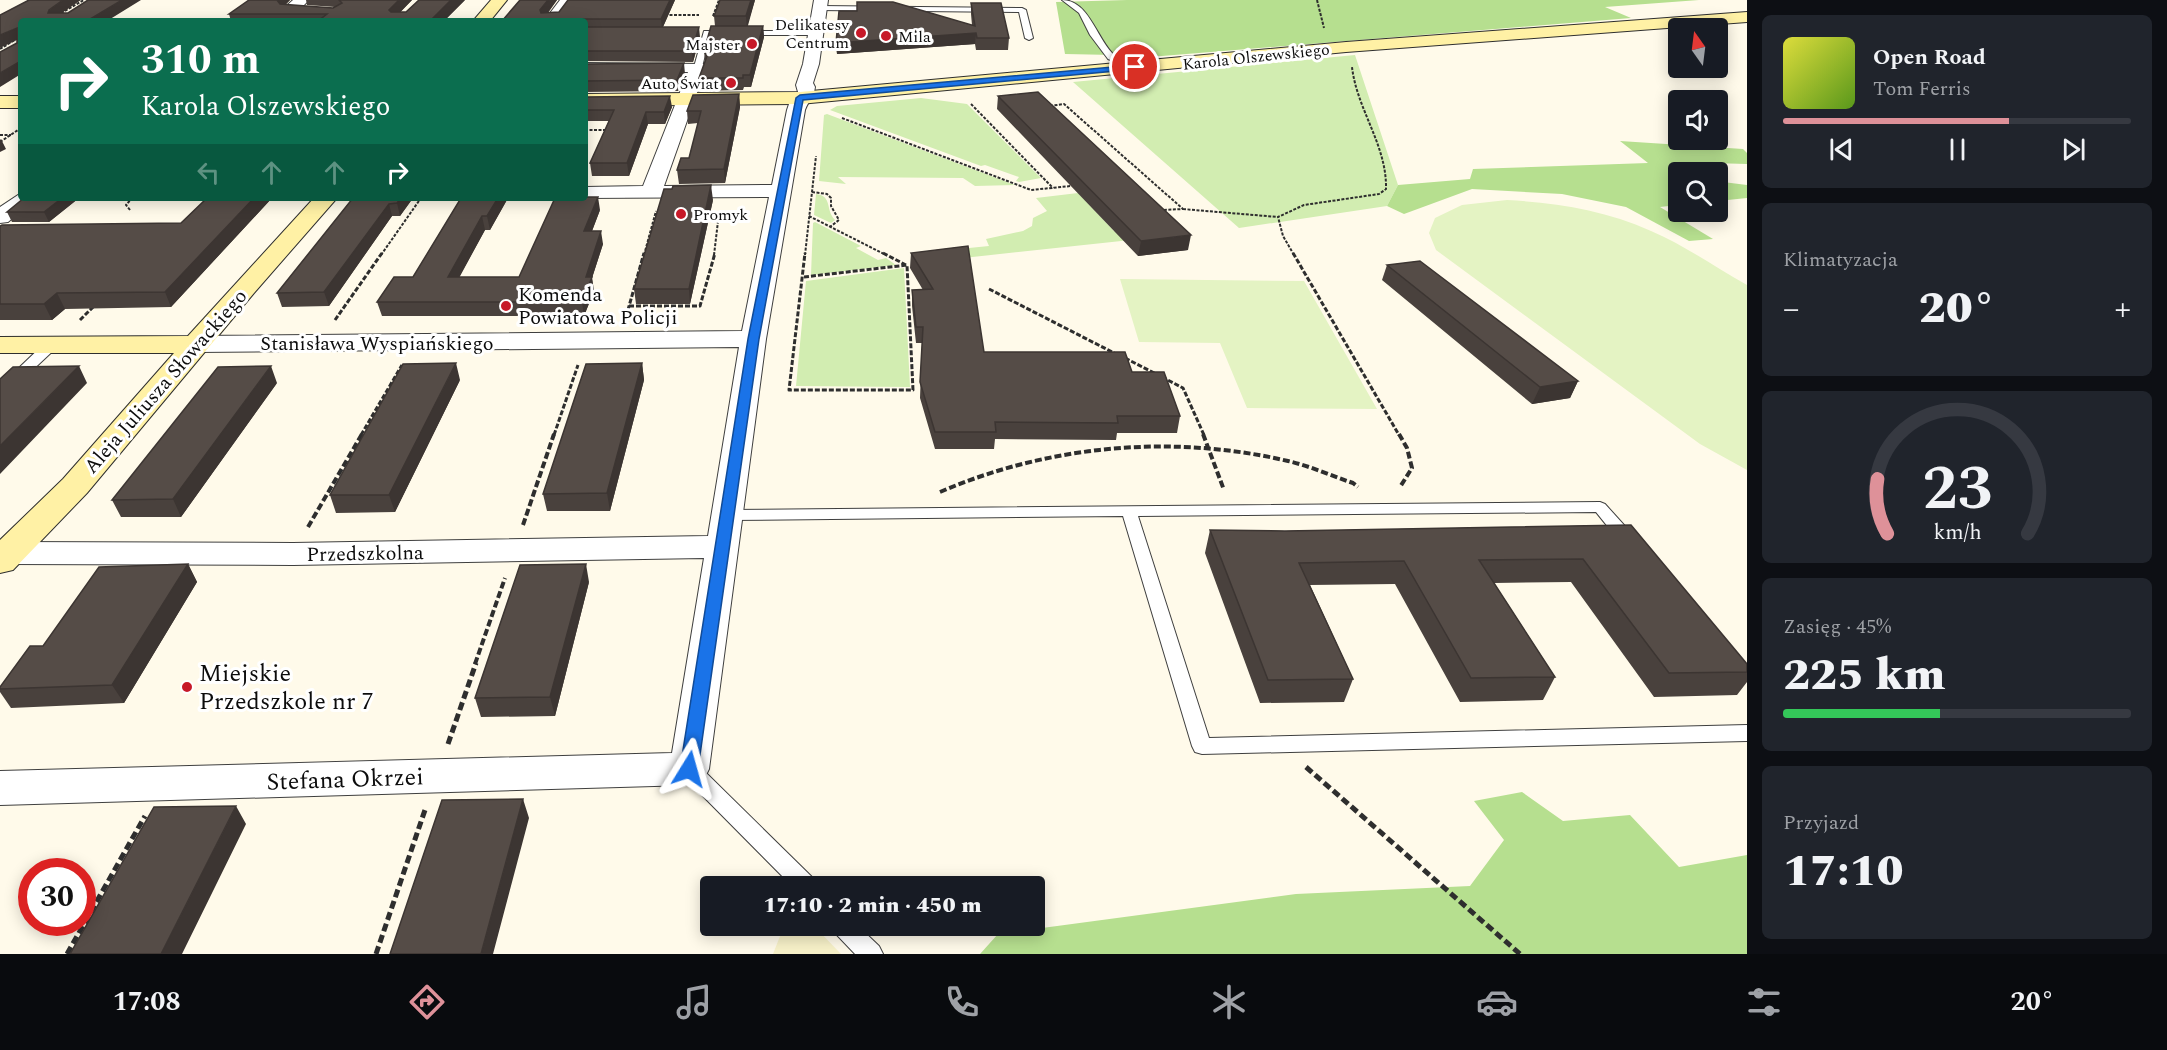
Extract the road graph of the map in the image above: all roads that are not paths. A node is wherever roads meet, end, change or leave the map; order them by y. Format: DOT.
graph roads {
  1 [pos="302,0"];
  2 [pos="499,0"];
  3 [pos="567,0"];
  4 [pos="1065,0"];
  5 [pos="820,4"];
  6 [pos="1747,16"];
  7 [pos="331,17"];
  8 [pos="484,18"];
  9 [pos="553,18"];
  10 [pos="694,33"];
  11 [pos="707,33"];
  12 [pos="816,33"];
  13 [pos="1029,38"];
  14 [pos="698,67"];
  15 [pos="1135,67"];
  16 [pos="588,68"];
  17 [pos="686,99"];
  18 [pos="588,100"];
  19 [pos="0,102"];
  20 [pos="18,102"];
  21 [pos="798,104"];
  22 [pos="793,192"];
  23 [pos="588,193"];
  24 [pos="656,193"];
  25 [pos="25,201"];
  26 [pos="323,201"];
  27 [pos="4,226"];
  28 [pos="753,339"];
  29 [pos="197,344"];
  30 [pos="0,345"];
  31 [pos="52,345"];
  32 [pos="0,393"];
  33 [pos="1129,512"];
  34 [pos="727,515"];
  35 [pos="722,547"];
  36 [pos="1637,552"];
  37 [pos="4,557"];
  38 [pos="1747,733"];
  39 [pos="689,769"];
  40 [pos="0,788"];
  41 [pos="796,876"];
  42 [pos="853,936"];
  43 [pos="871,954"];
  1 -- 7 [label="street"];
  2 -- 8 [label="street"];
  3 -- 9 [label="street"];
  4 -- 15 [label="lane"];
  5 -- 12 [label="street"];
  5 -- 13 [label="lane"];
  6 -- 15 [label="street, Karola Olszewskiego"];
  10 -- 11 [label="lane"];
  11 -- 12 [label="lane"];
  11 -- 14 [label="lane"];
  12 -- 21 [label="street"];
  14 -- 16 [label="street"];
  14 -- 17 [label="street"];
  15 -- 21 [label="street, Karola Olszewskiego"];
  17 -- 18 [label="street, Karola Olszewskiego"];
  17 -- 21 [label="street, Karola Olszewskiego"];
  17 -- 24 [label="street"];
  19 -- 20 [label="street"];
  21 -- 22 [label="street"];
  22 -- 24 [label="street"];
  22 -- 28 [label="street"];
  23 -- 24 [label="street"];
  25 -- 27 [label="street"];
  26 -- 29 [label="street, Aleja Juliusza Słowackiego"];
  28 -- 29 [label="street, Stanisława Wyspiańskiego"];
  28 -- 34 [label="street"];
  29 -- 31 [label="street, Stanisława Wyspiańskiego"];
  29 -- 37 [label="street, Aleja Juliusza Słowackiego"];
  30 -- 31 [label="street, Stanisława Wyspiańskiego"];
  31 -- 32 [label="lane"];
  33 -- 34 [label="lane"];
  33 -- 36 [label="lane"];
  33 -- 38 [label="lane"];
  34 -- 35 [label="street"];
  35 -- 37 [label="street, Przedszkolna"];
  35 -- 39 [label="street"];
  39 -- 40 [label="street, Stefana Okrzei"];
  39 -- 41 [label="lane"];
  42 -- 43 [label="lane"];
}
